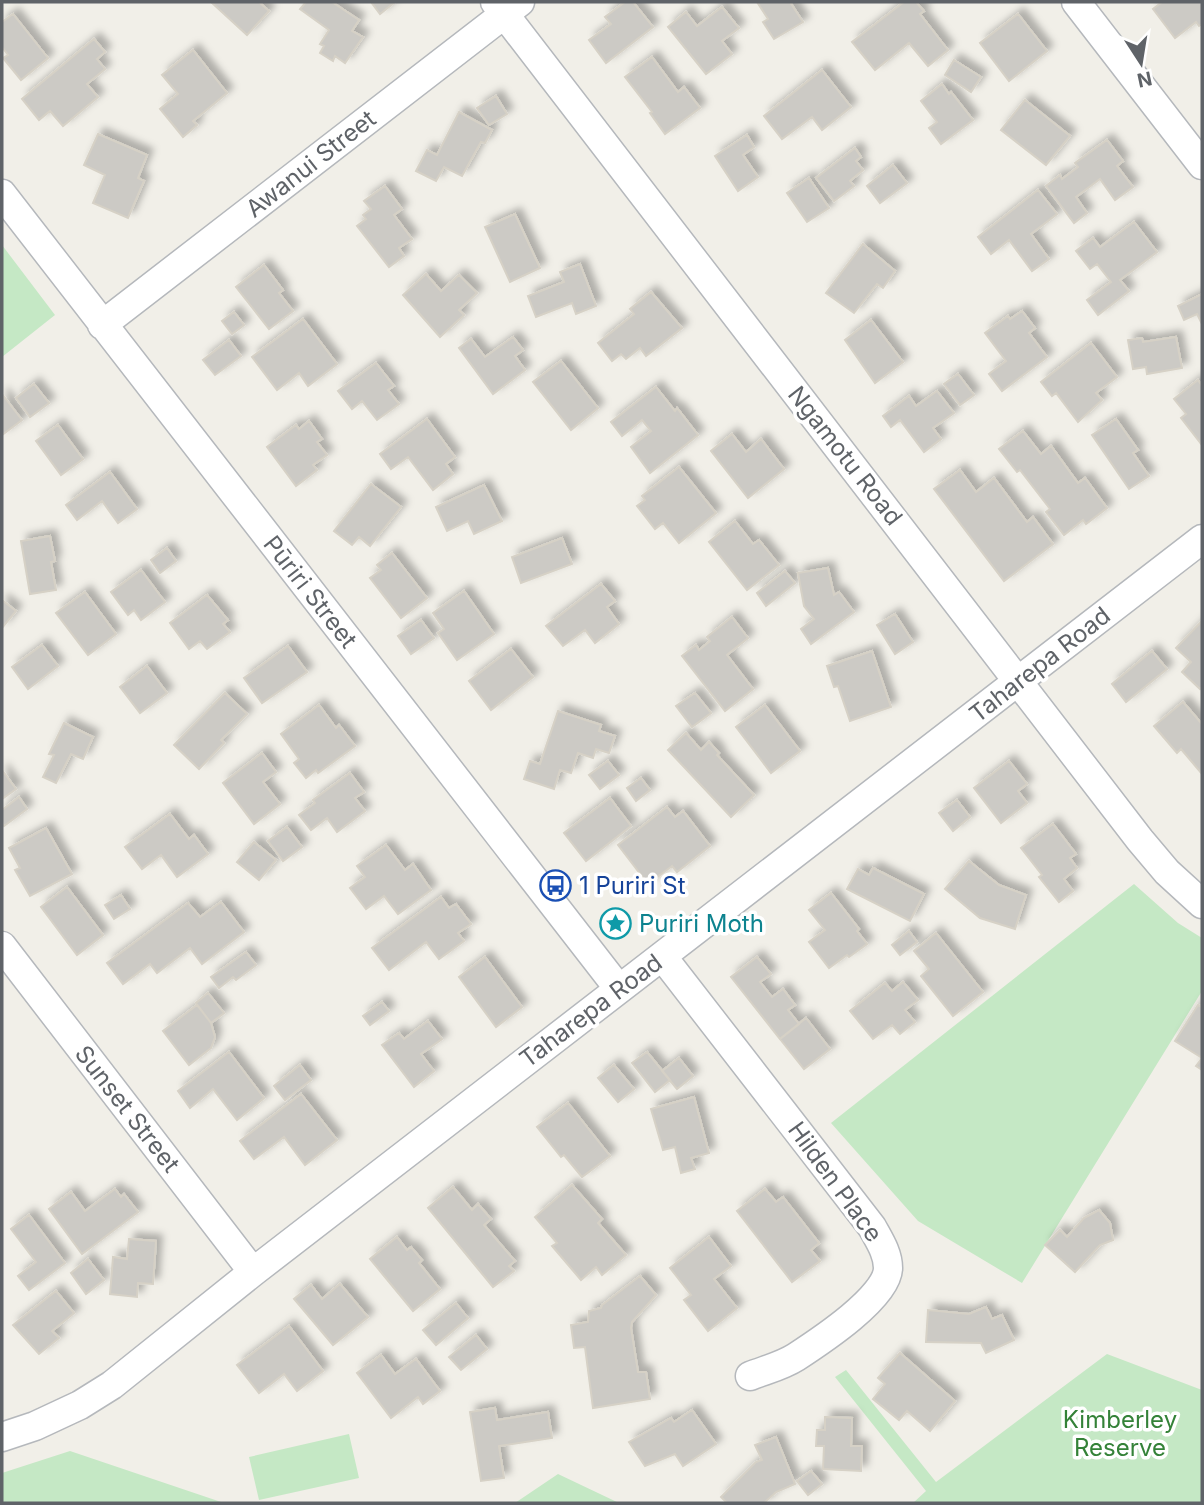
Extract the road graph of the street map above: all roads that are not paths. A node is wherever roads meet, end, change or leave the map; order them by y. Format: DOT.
graph roads {
  1 [pos="1076,2"];
  2 [pos="506,6"];
  3 [pos="1202,165"];
  4 [pos="2,194"];
  5 [pos="102,325"];
  6 [pos="1202,539"];
  7 [pos="1019,681"];
  8 [pos="1202,904"];
  9 [pos="2,946"];
  10 [pos="663,956"];
  11 [pos="619,989"];
  12 [pos="253,1272"];
  13 [pos="750,1376"];
  14 [pos="2,1437"];
  1 -- 3 [label="street"];
  2 -- 5 [label="street, Awanui Street"];
  2 -- 7 [label="street, Ngamotu Road"];
  4 -- 5 [label="street, Pūriri Street"];
  5 -- 11 [label="street, Pūriri Street"];
  6 -- 7 [label="street, Taharepa Road"];
  7 -- 8 [label="street, Ngamotu Road"];
  7 -- 10 [label="street, Taharepa Road"];
  9 -- 12 [label="street, Sunset Street"];
  10 -- 11 [label="street, Taharepa Road"];
  10 -- 13 [label="street, Hilden Place"];
  11 -- 12 [label="street, Taharepa Road"];
  12 -- 14 [label="street, Taharepa Road"];
}
